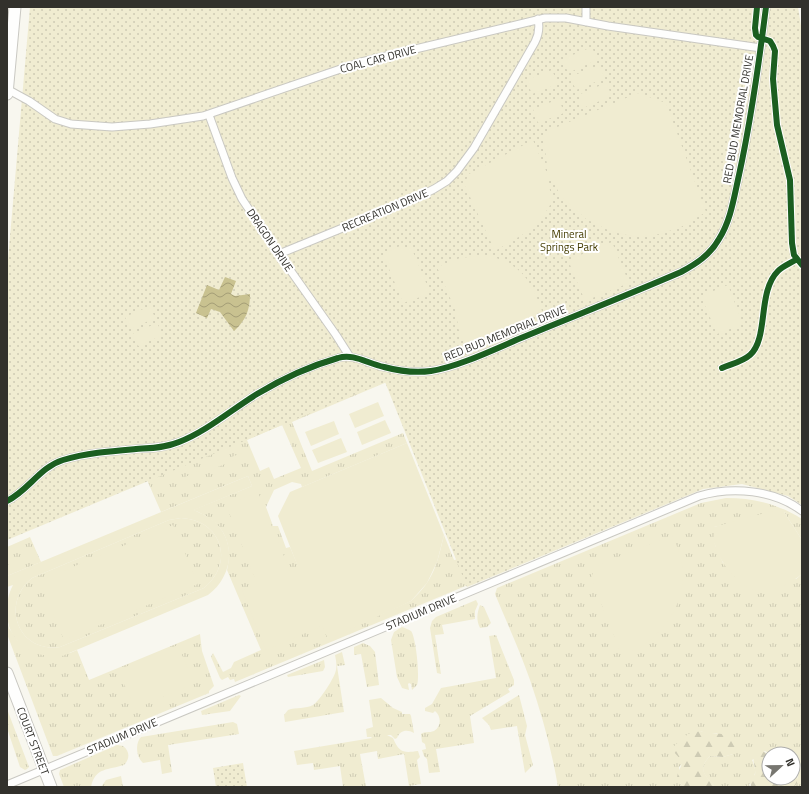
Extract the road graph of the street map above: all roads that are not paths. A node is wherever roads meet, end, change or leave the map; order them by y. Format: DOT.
graph roads {
  1 [pos="15,7"];
  2 [pos="586,7"];
  3 [pos="766,7"];
  4 [pos="538,19"];
  5 [pos="586,22"];
  6 [pos="761,48"];
  7 [pos="7,89"];
  8 [pos="7,94"];
  9 [pos="209,115"];
  10 [pos="279,254"];
  11 [pos="350,357"];
  12 [pos="7,501"];
  13 [pos="802,511"];
  14 [pos="7,673"];
  15 [pos="44,769"];
  16 [pos="7,784"];
  17 [pos="51,787"];
  1 -- 7 [label="main road"];
  2 -- 5 [label="street"];
  3 -- 6 [label="street, RED BUD MEMORIAL DRIVE"];
  4 -- 5 [label="street, COAL CAR DRIVE"];
  4 -- 9 [label="street, COAL CAR DRIVE"];
  4 -- 10 [label="street, RECREATION DRIVE"];
  5 -- 6 [label="street, COAL CAR DRIVE"];
  6 -- 11 [label="street, RED BUD MEMORIAL DRIVE"];
  7 -- 8 [label="main road"];
  7 -- 9 [label="street, COAL CAR DRIVE"];
  9 -- 10 [label="street, DRAGON DRIVE"];
  10 -- 11 [label="street, DRAGON DRIVE"];
  11 -- 12 [label="street, RED BUD MEMORIAL DRIVE"];
  13 -- 15 [label="street, STADIUM DRIVE"];
  14 -- 15 [label="main road, COURT STREET"];
  15 -- 16 [label="street, STADIUM DRIVE"];
  15 -- 17 [label="main road, COURT STREET"];
}
